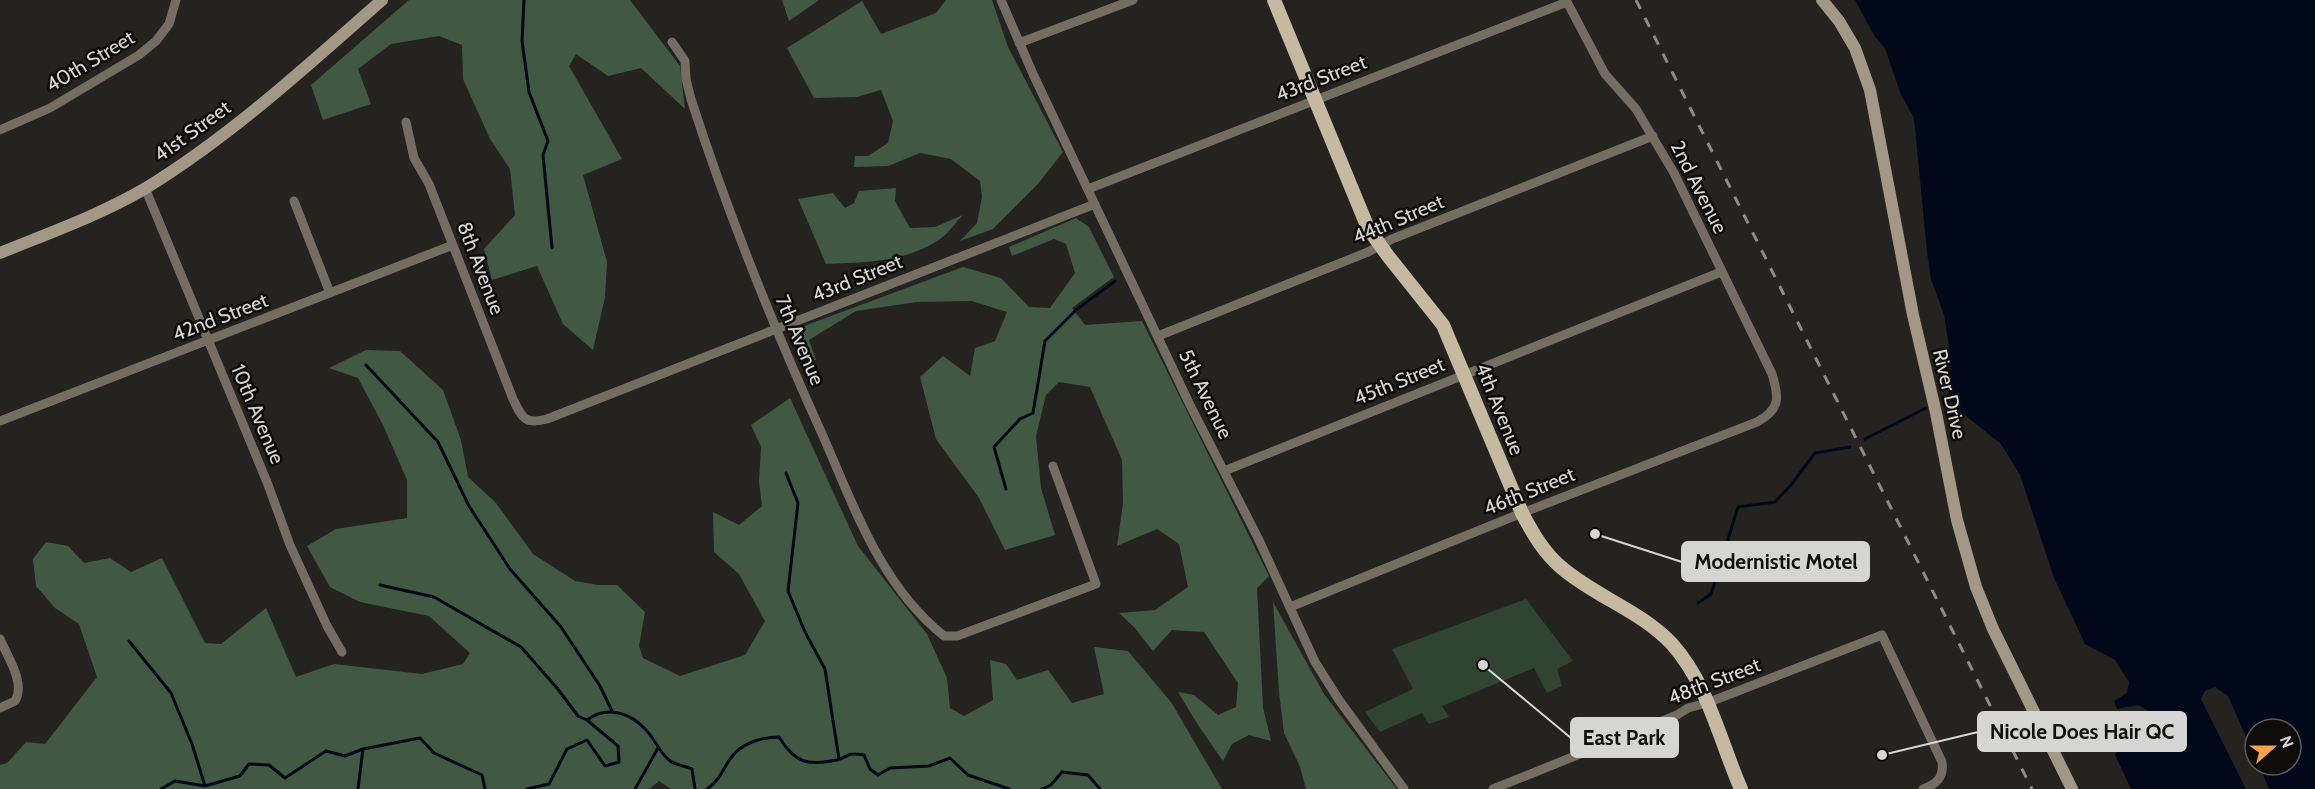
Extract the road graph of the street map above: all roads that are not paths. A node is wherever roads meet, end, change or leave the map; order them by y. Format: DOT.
graph roads {
  1 [pos="176,0"];
  2 [pos="382,0"];
  3 [pos="1001,0"];
  4 [pos="1133,0"];
  5 [pos="1274,0"];
  6 [pos="1822,0"];
  7 [pos="1566,1"];
  8 [pos="672,42"];
  9 [pos="1019,44"];
  10 [pos="1315,100"];
  11 [pos="406,122"];
  12 [pos="0,130"];
  13 [pos="1653,136"];
  14 [pos="145,188"];
  15 [pos="1089,189"];
  16 [pos="294,201"];
  17 [pos="1095,204"];
  18 [pos="453,245"];
  19 [pos="1380,246"];
  20 [pos="0,253"];
  21 [pos="1721,272"];
  22 [pos="330,293"];
  23 [pos="775,330"];
  24 [pos="1158,336"];
  25 [pos="208,341"];
  26 [pos="1465,374"];
  27 [pos="1776,403"];
  28 [pos="0,421"];
  29 [pos="531,422"];
  30 [pos="1053,466"];
  31 [pos="1224,471"];
  32 [pos="1522,513"];
  33 [pos="1290,607"];
  34 [pos="0,639"];
  35 [pos="342,652"];
  36 [pos="1707,703"];
  37 [pos="0,708"];
  38 [pos="1404,789"];
  39 [pos="1493,789"];
  40 [pos="1741,789"];
  41 [pos="1923,789"];
  42 [pos="2072,789"];
  1 -- 12 [label="street, 40th Street"];
  2 -- 14 [label="street, 41st Street"];
  3 -- 9 [label="street, 5th Avenue"];
  4 -- 9 [label="street"];
  5 -- 10 [label="main road, 4th Avenue"];
  6 -- 42 [label="street, River Drive"];
  7 -- 10 [label="street, 43rd Street"];
  7 -- 13 [label="street, 2nd Avenue"];
  8 -- 23 [label="street, 7th Avenue"];
  9 -- 15 [label="street, 5th Avenue"];
  10 -- 15 [label="street, 43rd Street"];
  10 -- 19 [label="main road, 4th Avenue"];
  11 -- 18 [label="street, 8th Avenue"];
  13 -- 19 [label="street, 44th Street"];
  13 -- 21 [label="street, 2nd Avenue"];
  14 -- 20 [label="street, 41st Street"];
  14 -- 25 [label="street, 10th Avenue"];
  15 -- 17 [label="street, 5th Avenue"];
  16 -- 22 [label="street"];
  17 -- 23 [label="street, 43rd Street"];
  17 -- 24 [label="street, 5th Avenue"];
  18 -- 22 [label="street, 42nd Street"];
  18 -- 29 [label="street, 8th Avenue"];
  19 -- 24 [label="street, 44th Street"];
  19 -- 26 [label="main road, 4th Avenue"];
  21 -- 26 [label="street, 45th Street"];
  21 -- 27 [label="street, 2nd Avenue"];
  22 -- 25 [label="street, 42nd Street"];
  23 -- 29 [label="street, 43rd Street"];
  23 -- 30 [label="street, 7th Avenue"];
  24 -- 31 [label="street, 5th Avenue"];
  25 -- 28 [label="street, 42nd Street"];
  25 -- 35 [label="street, 10th Avenue"];
  26 -- 31 [label="street, 45th Street"];
  26 -- 32 [label="main road, 4th Avenue"];
  27 -- 32 [label="street, 46th Street"];
  31 -- 33 [label="street, 5th Avenue"];
  32 -- 33 [label="street, 46th Street"];
  32 -- 36 [label="main road, 4th Avenue"];
  33 -- 38 [label="street, 5th Avenue"];
  34 -- 37 [label="street"];
  36 -- 39 [label="street, 48th Street"];
  36 -- 40 [label="main road, 4th Avenue"];
  36 -- 41 [label="street, 48th Street"];
}
